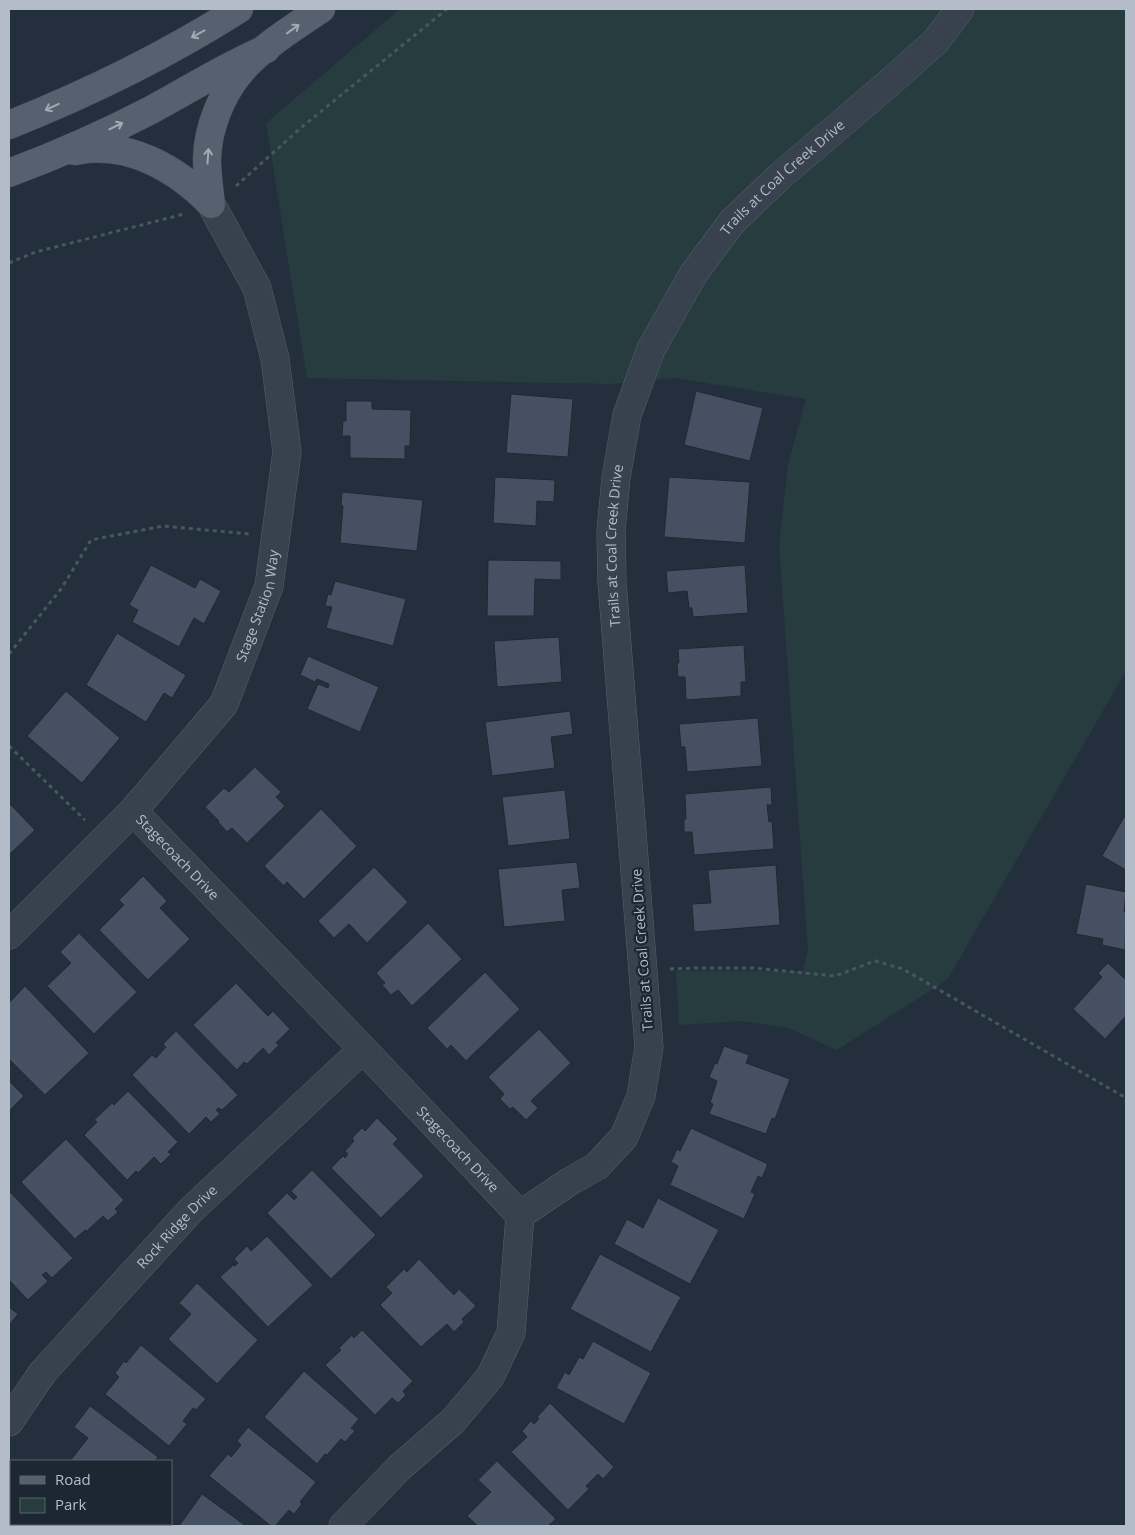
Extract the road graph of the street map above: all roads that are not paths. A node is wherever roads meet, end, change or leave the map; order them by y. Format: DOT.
graph roads {
  1 [pos="239,9"];
  2 [pos="321,9"];
  3 [pos="960,9"];
  4 [pos="266,49"];
  5 [pos="9,124"];
  6 [pos="56,155"];
  7 [pos="9,173"];
  8 [pos="202,207"];
  9 [pos="133,811"];
  10 [pos="9,935"];
  11 [pos="363,1049"];
  12 [pos="520,1215"];
  13 [pos="9,1422"];
  14 [pos="342,1526"];
  1 -- 5 [label="main road, one-way"];
  4 -- 2 [label="main road, one-way"];
  3 -- 12 [label="street, Trails at Coal Creek Drive"];
  6 -- 4 [label="main road, one-way"];
  8 -- 4 [label="main road, one-way"];
  6 -- 7 [label="main road"];
  6 -- 8 [label="main road"];
  8 -- 9 [label="street, Stage Station Way"];
  9 -- 10 [label="street, Stage Station Way"];
  9 -- 11 [label="street, Stagecoach Drive"];
  11 -- 12 [label="street, Stagecoach Drive"];
  11 -- 13 [label="street, Rock Ridge Drive"];
  12 -- 14 [label="street"];
}
